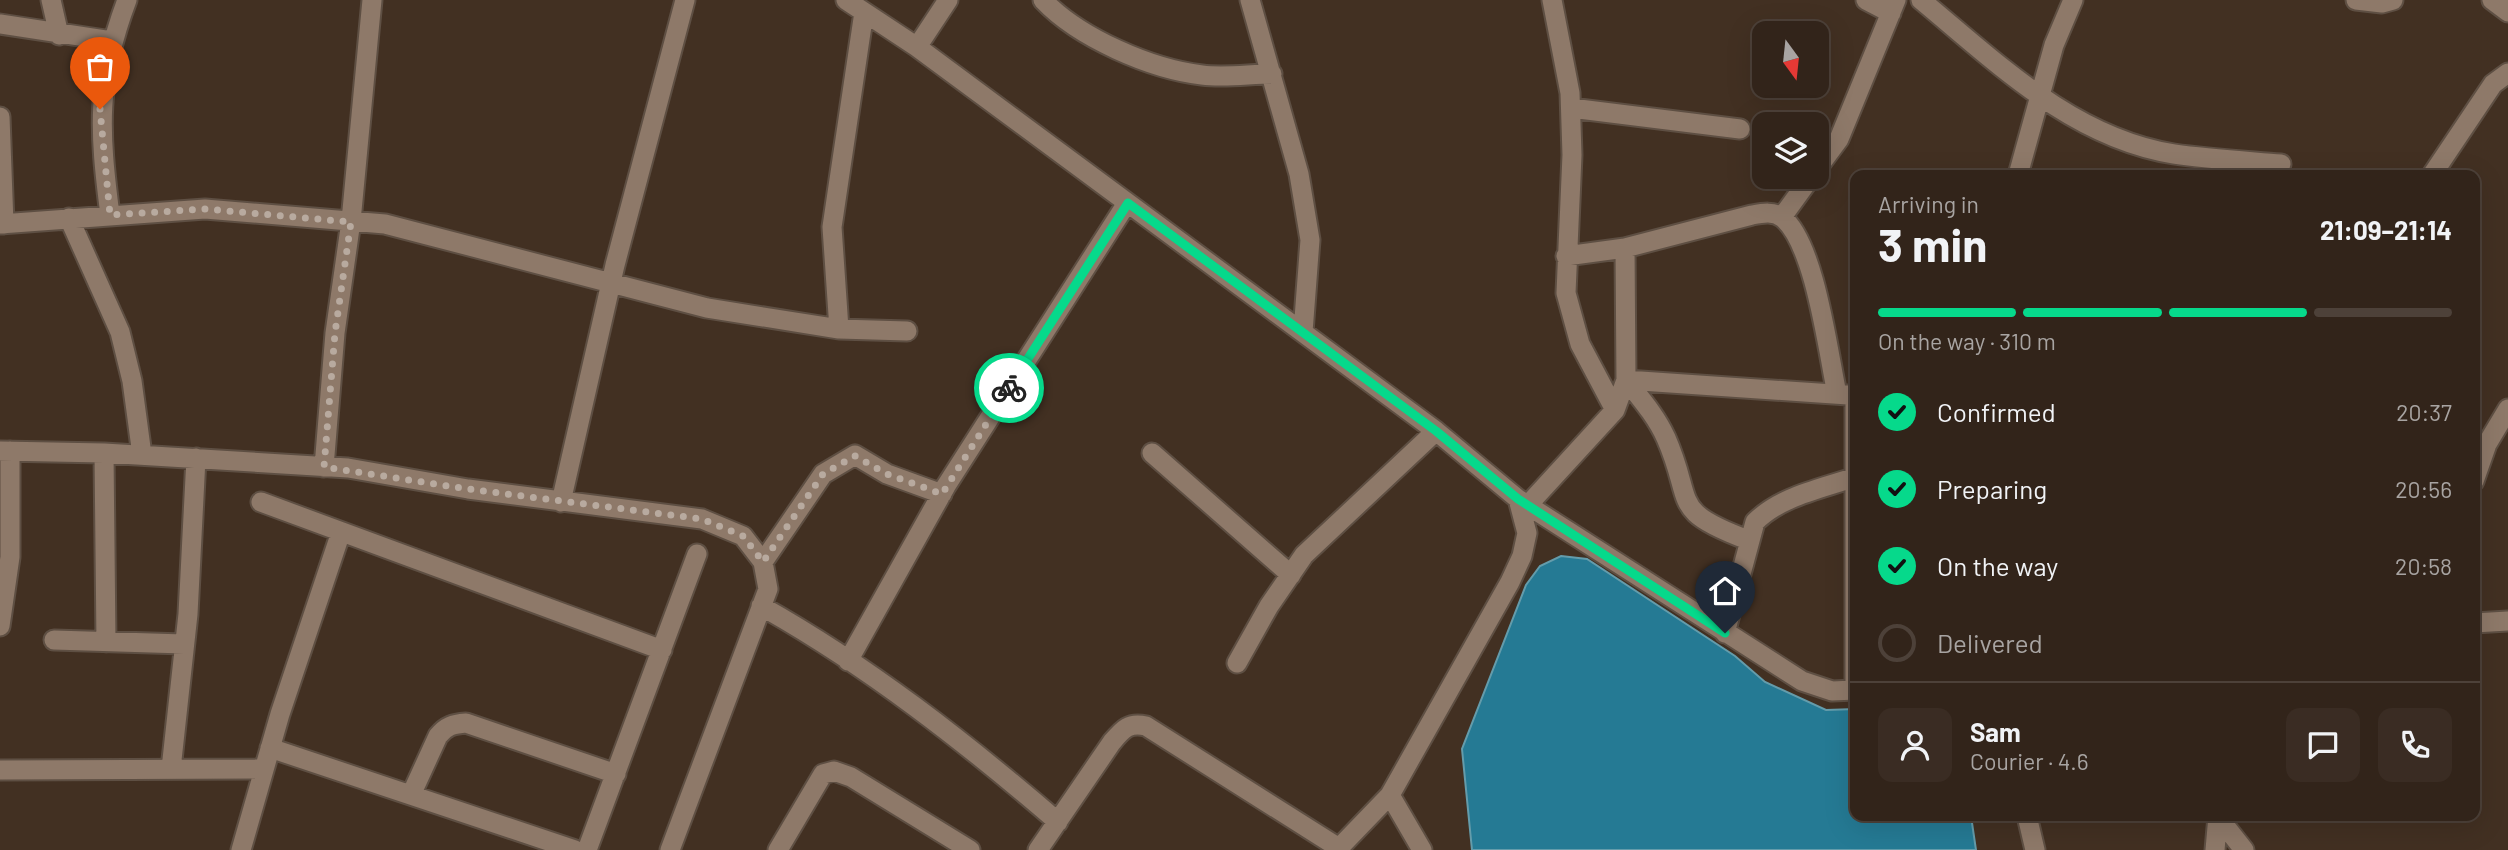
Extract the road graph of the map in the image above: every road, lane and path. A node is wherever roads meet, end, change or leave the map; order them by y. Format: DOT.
graph roads {
  1 [pos="51,0"];
  2 [pos="127,0"];
  3 [pos="372,0"];
  4 [pos="685,0"];
  5 [pos="846,0"];
  6 [pos="948,0"];
  7 [pos="1043,0"];
  8 [pos="1250,0"];
  9 [pos="1552,0"];
  10 [pos="1866,0"];
  11 [pos="1921,0"];
  12 [pos="2073,0"];
  13 [pos="2356,0"];
  14 [pos="2393,0"];
  15 [pos="2491,0"];
  16 [pos="1894,6"];
  17 [pos="864,12"];
  18 [pos="2508,12"];
  19 [pos="0,24"];
  20 [pos="59,35"];
  21 [pos="112,41"];
  22 [pos="917,47"];
  23 [pos="2508,73"];
  24 [pos="1272,74"];
  25 [pos="2038,97"];
  26 [pos="1571,108"];
  27 [pos="0,117"];
  28 [pos="1740,129"];
  29 [pos="1829,152"];
  30 [pos="2281,164"];
  31 [pos="2019,170"];
  32 [pos="2435,170"];
  33 [pos="1802,189"];
  34 [pos="1128,203"];
  35 [pos="110,215"];
  36 [pos="1782,217"];
  37 [pos="69,218"];
  38 [pos="351,222"];
  39 [pos="2,224"];
  40 [pos="1625,248"];
  41 [pos="1566,256"];
  42 [pos="611,281"];
  43 [pos="839,329"];
  44 [pos="907,331"];
  45 [pos="1303,332"];
  46 [pos="1626,380"];
  47 [pos="1849,395"];
  48 [pos="2508,409"];
  49 [pos="1615,410"];
  50 [pos="1436,431"];
  51 [pos="2481,444"];
  52 [pos="5,451"];
  53 [pos="104,453"];
  54 [pos="1152,453"];
  55 [pos="142,455"];
  56 [pos="196,458"];
  57 [pos="324,467"];
  58 [pos="1850,479"];
  59 [pos="942,494"];
  60 [pos="261,502"];
  61 [pos="561,502"];
  62 [pos="1522,502"];
  63 [pos="341,532"];
  64 [pos="1748,540"];
  65 [pos="697,554"];
  66 [pos="763,562"];
  67 [pos="1291,575"];
  68 [pos="761,606"];
  69 [pos="2508,621"];
  70 [pos="2480,623"];
  71 [pos="0,626"];
  72 [pos="1725,633"];
  73 [pos="54,640"];
  74 [pos="106,642"];
  75 [pos="184,644"];
  76 [pos="662,650"];
  77 [pos="848,661"];
  78 [pos="1237,663"];
  79 [pos="1850,690"];
  80 [pos="270,748"];
  81 [pos="171,769"];
  82 [pos="264,769"];
  83 [pos="0,770"];
  84 [pos="616,774"];
  85 [pos="411,795"];
  86 [pos="1390,795"];
  87 [pos="2028,821"];
  88 [pos="2218,821"];
  89 [pos="2222,821"];
  90 [pos="1058,822"];
  91 [pos="1338,849"];
  92 [pos="241,850"];
  93 [pos="575,850"];
  94 [pos="587,850"];
  95 [pos="670,850"];
  96 [pos="778,850"];
  97 [pos="970,850"];
  98 [pos="1038,850"];
  99 [pos="1422,850"];
  100 [pos="2035,850"];
  101 [pos="2215,850"];
  102 [pos="2244,850"];
  1 -- 20 [label="street"];
  2 -- 21 [label="street"];
  3 -- 38 [label="street"];
  4 -- 42 [label="street"];
  5 -- 17 [label="street"];
  6 -- 22 [label="street"];
  7 -- 24 [label="street"];
  8 -- 24 [label="street"];
  9 -- 26 [label="street"];
  10 -- 16 [label="street"];
  11 -- 25 [label="street"];
  12 -- 25 [label="street"];
  13 -- 14 [label="street"];
  15 -- 18 [label="street"];
  16 -- 29 [label="street"];
  17 -- 22 [label="street"];
  17 -- 43 [label="street"];
  19 -- 20 [label="street"];
  20 -- 21 [label="street"];
  21 -- 35 [label="street"];
  22 -- 34 [label="street"];
  23 -- 32 [label="street"];
  24 -- 45 [label="street"];
  25 -- 30 [label="street"];
  25 -- 31 [label="street"];
  26 -- 28 [label="street"];
  26 -- 41 [label="street"];
  27 -- 39 [label="street"];
  33 -- 36 [label="street"];
  34 -- 45 [label="street"];
  34 -- 59 [label="street"];
  35 -- 37 [label="street"];
  35 -- 38 [label="street"];
  36 -- 40 [label="street"];
  36 -- 47 [label="street"];
  37 -- 39 [label="street"];
  37 -- 55 [label="street"];
  38 -- 42 [label="street"];
  38 -- 57 [label="street"];
  40 -- 41 [label="street"];
  40 -- 46 [label="street"];
  41 -- 49 [label="street"];
  42 -- 43 [label="street"];
  42 -- 61 [label="street"];
  43 -- 44 [label="street"];
  45 -- 50 [label="street"];
  46 -- 47 [label="street"];
  46 -- 49 [label="street"];
  46 -- 64 [label="street"];
  48 -- 51 [label="street"];
  49 -- 62 [label="street"];
  50 -- 62 [label="street"];
  50 -- 67 [label="street"];
  52 -- 53 [label="street"];
  52 -- 71 [label="street"];
  53 -- 55 [label="street"];
  53 -- 74 [label="street"];
  54 -- 67 [label="street"];
  55 -- 56 [label="street"];
  56 -- 57 [label="street"];
  56 -- 75 [label="street"];
  57 -- 61 [label="street"];
  58 -- 64 [label="street"];
  59 -- 66 [label="street"];
  59 -- 77 [label="street"];
  60 -- 63 [label="street"];
  61 -- 66 [label="street"];
  62 -- 72 [label="street"];
  62 -- 86 [label="street"];
  63 -- 76 [label="street"];
  63 -- 80 [label="street"];
  64 -- 72 [label="street"];
  65 -- 76 [label="street"];
  66 -- 68 [label="street"];
  67 -- 78 [label="street"];
  68 -- 77 [label="street"];
  68 -- 95 [label="street"];
  69 -- 70 [label="street"];
  72 -- 79 [label="street"];
  73 -- 74 [label="street"];
  74 -- 75 [label="street"];
  75 -- 81 [label="street"];
  76 -- 84 [label="street"];
  77 -- 90 [label="street"];
  80 -- 82 [label="street"];
  80 -- 85 [label="street"];
  81 -- 82 [label="street"];
  81 -- 83 [label="street"];
  82 -- 92 [label="street"];
  84 -- 85 [label="street"];
  84 -- 94 [label="street"];
  85 -- 93 [label="street"];
  86 -- 91 [label="street"];
  86 -- 99 [label="street"];
  87 -- 100 [label="street"];
  88 -- 101 [label="street"];
  89 -- 102 [label="street"];
  90 -- 91 [label="street"];
  90 -- 98 [label="street"];
  96 -- 97 [label="street"];
}
